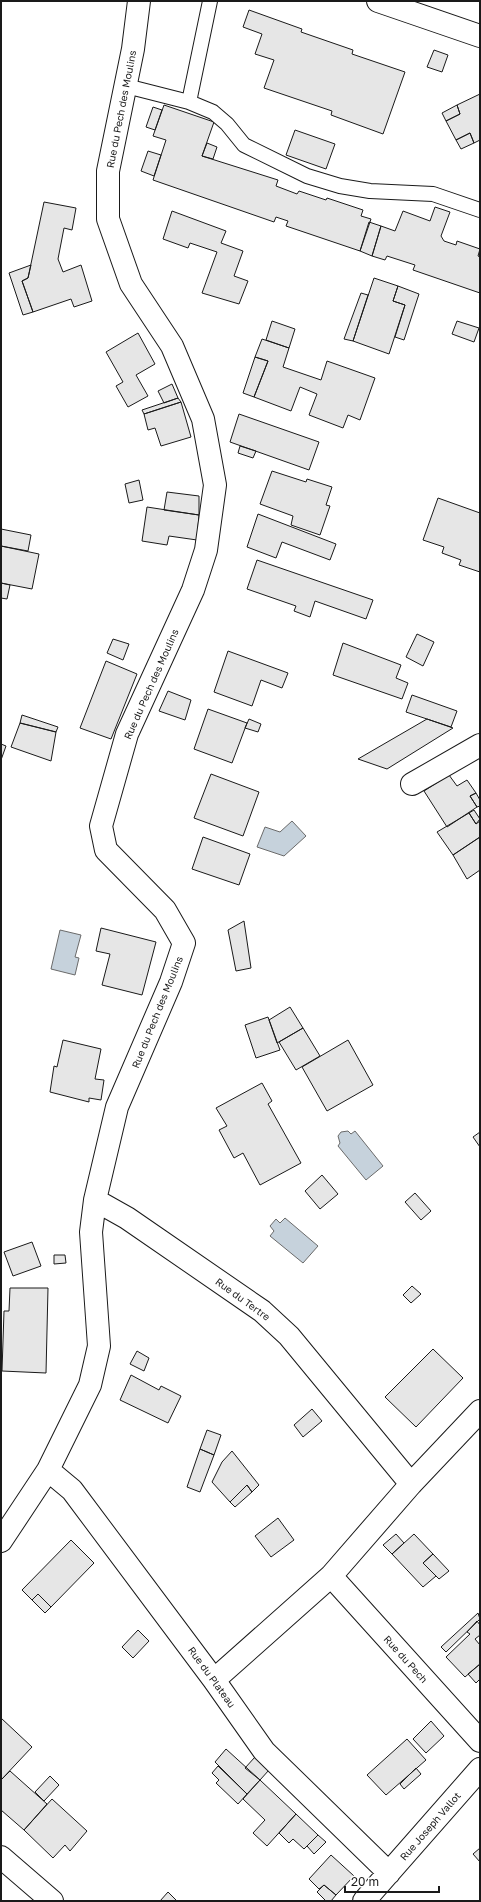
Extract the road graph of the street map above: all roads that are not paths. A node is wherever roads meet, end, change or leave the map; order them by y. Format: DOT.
graph roads {
  1 [pos="139,1"];
  2 [pos="210,1"];
  3 [pos="378,1"];
  4 [pos="480,36"];
  5 [pos="126,86"];
  6 [pos="189,102"];
  7 [pos="480,210"];
  8 [pos="480,745"];
  9 [pos="412,784"];
  10 [pos="95,1200"];
  11 [pos="480,1411"];
  12 [pos="48,1470"];
  13 [pos="411,1484"];
  14 [pos="1,1541"];
  15 [pos="331,1576"];
  16 [pos="214,1680"];
  17 [pos="480,1741"];
  18 [pos="480,1769"];
  19 [pos="1,1857"];
  20 [pos="389,1873"];
  21 [pos="52,1901"];
  22 [pos="364,1901"];
  1 -- 5 [label="street, Rue du Pech des Moulins"];
  2 -- 6 [label="lane"];
  3 -- 4 [label="street"];
  5 -- 6 [label="lane"];
  5 -- 10 [label="street, Rue du Pech des Moulins"];
  6 -- 7 [label="lane"];
  8 -- 9 [label="street"];
  10 -- 12 [label="street, Rue du Pech des Moulins"];
  10 -- 13 [label="street, Rue du Tertre"];
  11 -- 13 [label="street"];
  12 -- 14 [label="street, Rue du Pech des Moulins"];
  12 -- 16 [label="street, Rue du Plateau"];
  13 -- 15 [label="street"];
  15 -- 16 [label="street"];
  15 -- 17 [label="street, Rue du Pech"];
  16 -- 20 [label="street, Rue du Plateau"];
  18 -- 20 [label="street, Rue Joseph Vallot"];
  19 -- 21 [label="street"];
  20 -- 22 [label="street, Rue Joseph Vallot"];
}
